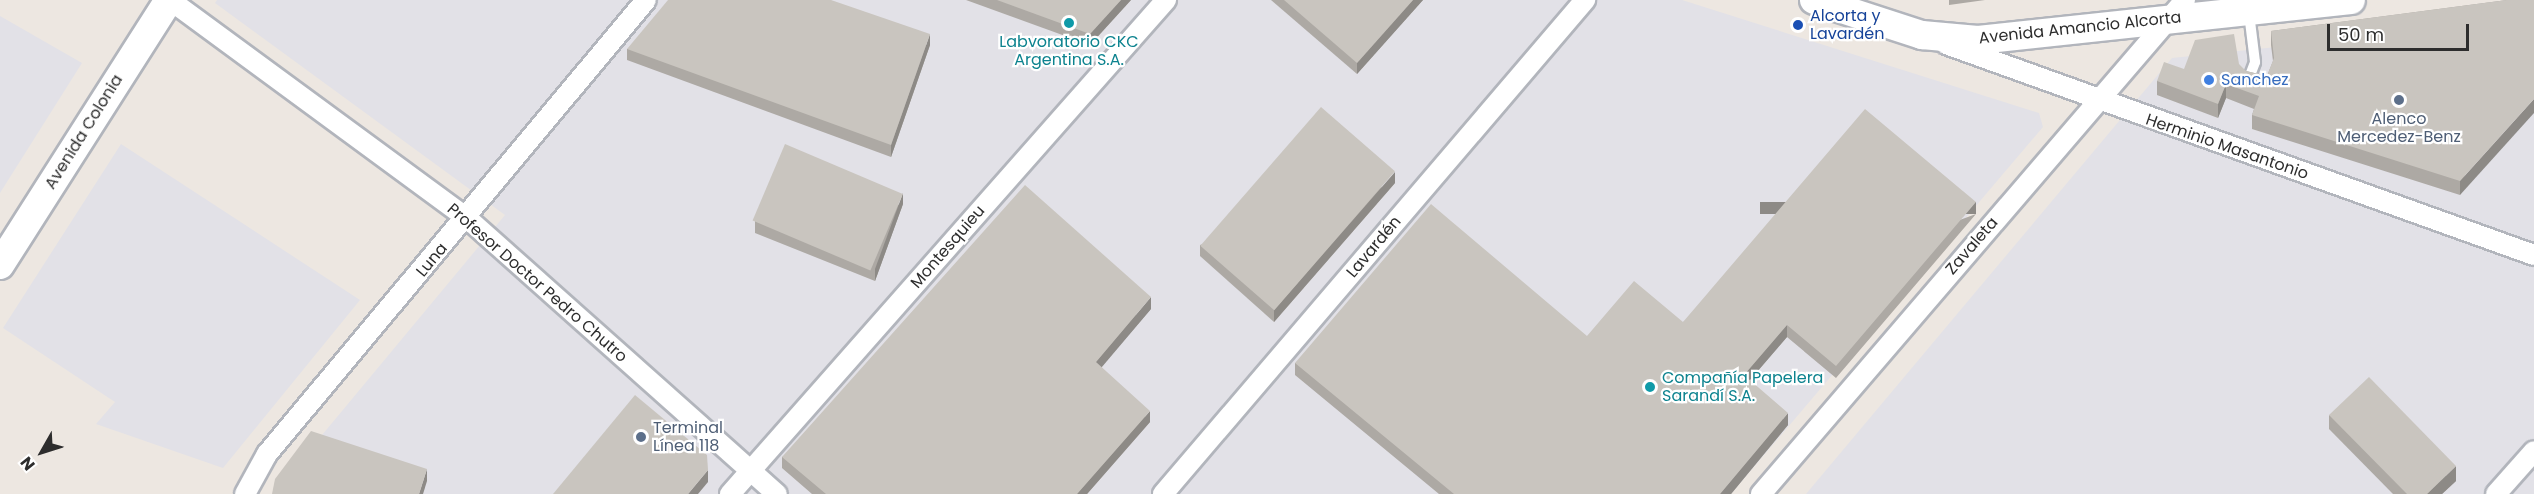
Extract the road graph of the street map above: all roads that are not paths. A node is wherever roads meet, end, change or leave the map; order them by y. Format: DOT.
graph roads {
  1 [pos="170,0"];
  2 [pos="646,0"];
  3 [pos="1166,0"];
  4 [pos="1585,0"];
  5 [pos="1814,0"];
  6 [pos="2351,0"];
  7 [pos="2312,2"];
  8 [pos="2173,7"];
  9 [pos="2249,10"];
  10 [pos="1922,35"];
  11 [pos="2249,78"];
  12 [pos="2096,101"];
  13 [pos="467,218"];
  14 [pos="2534,255"];
  15 [pos="0,265"];
  16 [pos="2534,451"];
  17 [pos="751,471"];
  18 [pos="245,494"];
  19 [pos="730,494"];
  20 [pos="777,494"];
  21 [pos="1163,494"];
  22 [pos="1761,494"];
  23 [pos="2496,494"];
  1 -- 13 [label="street, Profesor Doctor Pedro Chutro"];
  1 -- 15 [label="main road, Avenida Colonia"];
  2 -- 13 [label="street, Luna"];
  3 -- 17 [label="street, Montesquieu"];
  4 -- 21 [label="street, Lavardén"];
  5 -- 10 [label="main road, Avenida Amancio Alcorta"];
  6 -- 7 [label="main road, Avenida Amancio Alcorta"];
  7 -- 9 [label="main road, Avenida Amancio Alcorta"];
  8 -- 9 [label="main road, Avenida Amancio Alcorta"];
  8 -- 10 [label="main road, Avenida Amancio Alcorta"];
  8 -- 12 [label="street, Zavaleta"];
  9 -- 11 [label="lane"];
  10 -- 12 [label="street, Herminio Masantonio"];
  12 -- 14 [label="street, Herminio Masantonio"];
  12 -- 22 [label="street, Zavaleta"];
  13 -- 17 [label="street, Profesor Doctor Pedro Chutro"];
  13 -- 18 [label="street, Luna"];
  16 -- 23 [label="street"];
  17 -- 19 [label="street, Montesquieu"];
  17 -- 20 [label="street, Profesor Doctor Pedro Chutro"];
}
